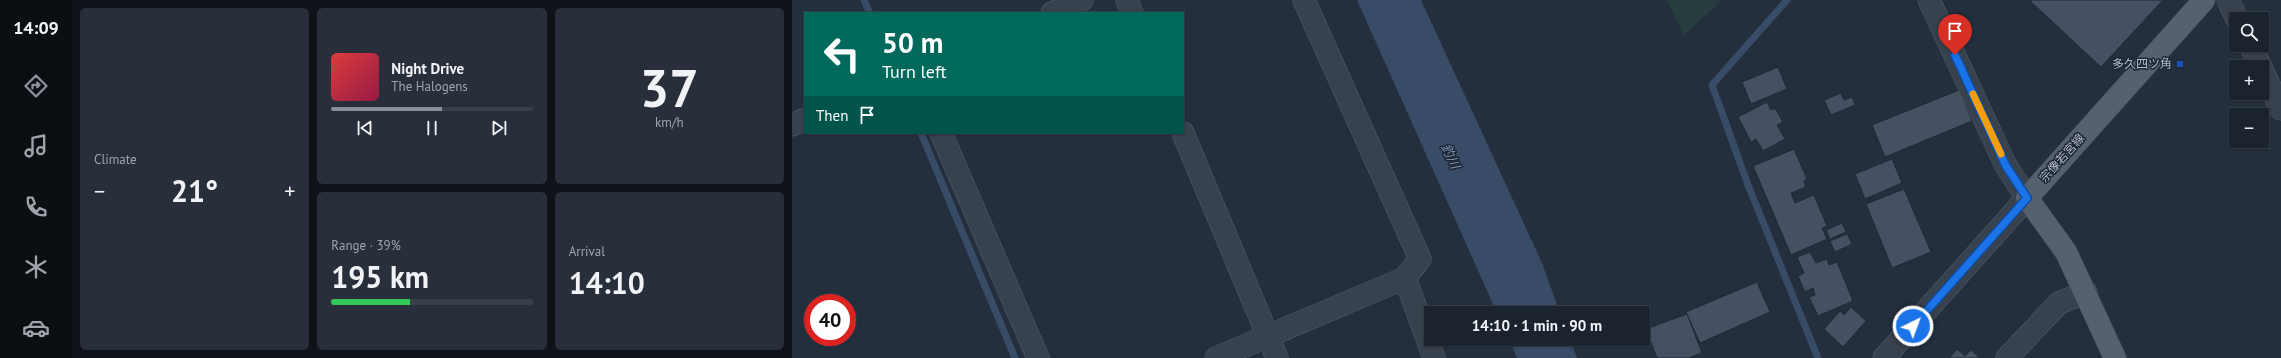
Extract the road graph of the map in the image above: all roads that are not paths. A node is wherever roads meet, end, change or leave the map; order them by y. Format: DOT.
graph roads {
  1 [pos="1082,0"];
  2 [pos="1127,0"];
  3 [pos="1304,0"];
  4 [pos="1929,0"];
  5 [pos="2204,0"];
  6 [pos="2228,0"];
  7 [pos="1054,12"];
  8 [pos="1132,12"];
  9 [pos="2234,12"];
  10 [pos="2269,84"];
  11 [pos="2281,109"];
  12 [pos="804,119"];
  13 [pos="792,125"];
  14 [pos="942,134"];
  15 [pos="1183,134"];
  16 [pos="2027,198"];
  17 [pos="1405,278"];
  18 [pos="2086,292"];
  19 [pos="1268,335"];
  20 [pos="1038,358"];
  21 [pos="1216,358"];
  22 [pos="1278,358"];
  23 [pos="1434,358"];
  24 [pos="1884,358"];
  25 [pos="2007,358"];
  26 [pos="2115,358"];
  1 -- 7 [label="street"];
  2 -- 8 [label="street"];
  3 -- 17 [label="street"];
  4 -- 16 [label="street"];
  5 -- 16 [label="main road, 宗像若宮線"];
  6 -- 9 [label="street"];
  10 -- 11 [label="street"];
  12 -- 13 [label="street"];
  14 -- 20 [label="street"];
  15 -- 19 [label="street"];
  16 -- 18 [label="main road"];
  16 -- 24 [label="street"];
  17 -- 19 [label="street"];
  17 -- 23 [label="street"];
  18 -- 25 [label="street"];
  18 -- 26 [label="main road"];
  19 -- 21 [label="street"];
  19 -- 22 [label="street"];
}
